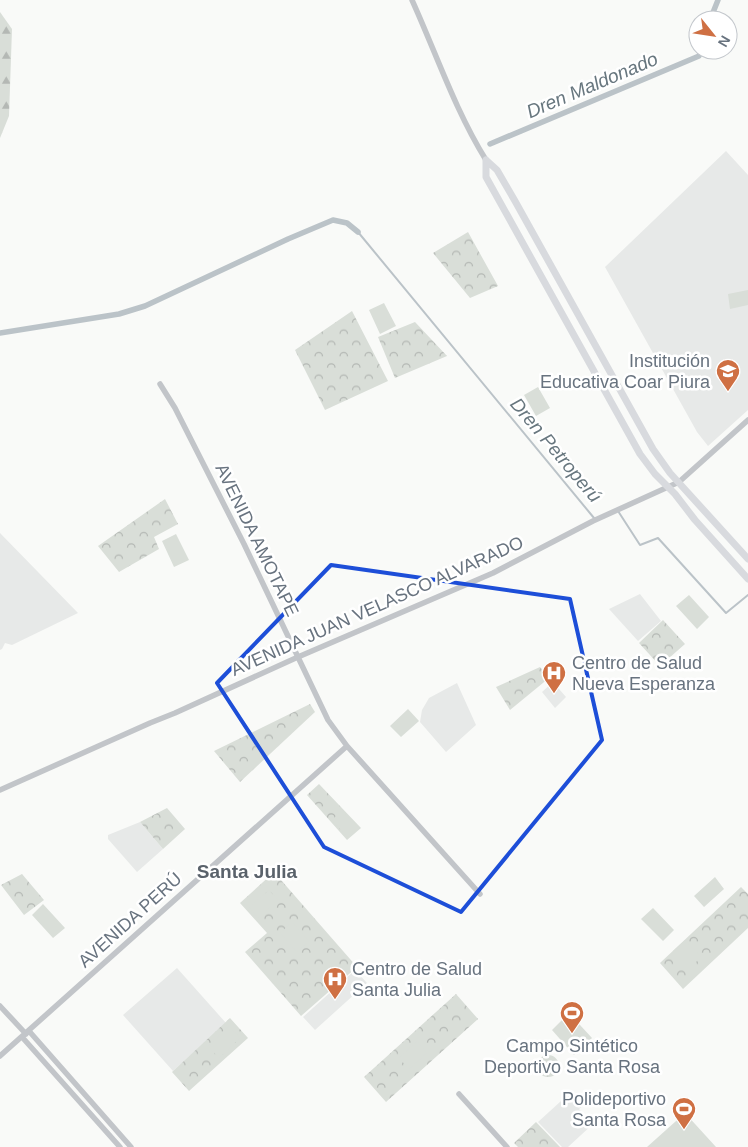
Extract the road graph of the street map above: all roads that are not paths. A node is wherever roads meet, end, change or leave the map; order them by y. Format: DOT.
graph roads {
  1 [pos="412,0"];
  2 [pos="486,160"];
  3 [pos="160,384"];
  4 [pos="748,420"];
  5 [pos="679,482"];
  6 [pos="668,487"];
  7 [pos="748,559"];
  8 [pos="748,579"];
  9 [pos="298,657"];
  10 [pos="347,746"];
  11 [pos="0,790"];
  12 [pos="480,894"];
  13 [pos="0,1006"];
  14 [pos="26,1034"];
  15 [pos="0,1056"];
  16 [pos="459,1094"];
  17 [pos="120,1147"];
  18 [pos="131,1147"];
  19 [pos="507,1147"];
  1 -- 2 [label="street"];
  2 -- 5 [label="main road"];
  2 -- 6 [label="main road"];
  3 -- 9 [label="street, AVENIDA AMOTAPE"];
  4 -- 5 [label="street, AVENIDA JUAN VELASCO ALVARADO"];
  5 -- 6 [label="street, AVENIDA JUAN VELASCO ALVARADO"];
  5 -- 7 [label="main road"];
  6 -- 8 [label="main road"];
  6 -- 9 [label="street, AVENIDA JUAN VELASCO ALVARADO"];
  9 -- 10 [label="street, AVENIDA AMOTAPE"];
  9 -- 11 [label="street, AVENIDA JUAN VELASCO ALVARADO"];
  10 -- 12 [label="street, AVENIDA AMOTAPE"];
  10 -- 14 [label="street, AVENIDA PERÚ"];
  13 -- 14 [label="street"];
  14 -- 15 [label="street, AVENIDA PERÚ"];
  14 -- 17 [label="street"];
  14 -- 18 [label="street"];
  16 -- 19 [label="street"];
}
